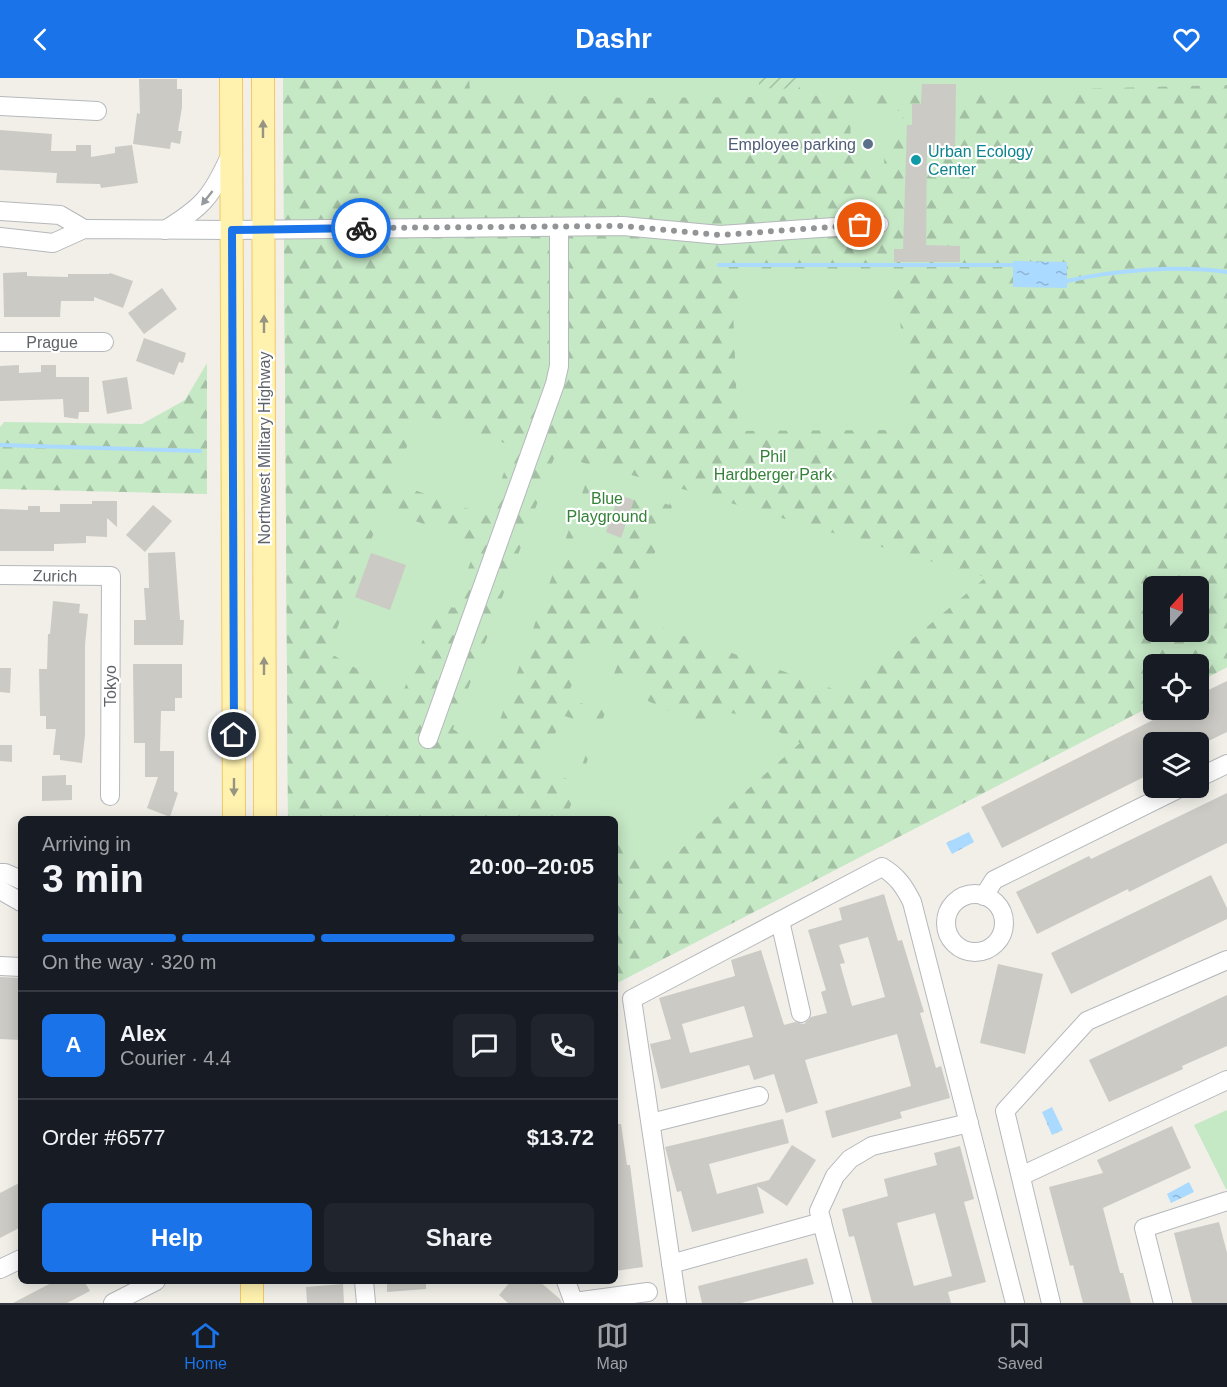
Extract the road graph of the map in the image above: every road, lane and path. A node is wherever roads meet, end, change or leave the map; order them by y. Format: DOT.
graph roads {
  1 [pos="231,78"];
  2 [pos="263,78"];
  3 [pos="0,106"];
  4 [pos="97,111"];
  5 [pos="232,151"];
  6 [pos="0,211"];
  7 [pos="28,213"];
  8 [pos="879,224"];
  9 [pos="559,227"];
  10 [pos="84,229"];
  11 [pos="263,229"];
  12 [pos="165,230"];
  13 [pos="232,230"];
  14 [pos="0,237"];
  15 [pos="26,240"];
  16 [pos="0,342"];
  17 [pos="104,342"];
  18 [pos="0,575"];
  19 [pos="111,576"];
  20 [pos="428,739"];
  21 [pos="1227,764"];
  22 [pos="1209,773"];
  23 [pos="110,796"];
  24 [pos="1160,798"];
  25 [pos="234,816"];
  26 [pos="265,816"];
  27 [pos="0,873"];
  28 [pos="18,879"];
  29 [pos="0,890"];
  30 [pos="984,896"];
  31 [pos="18,900"];
  32 [pos="780,921"];
  33 [pos="1227,960"];
  34 [pos="0,966"];
  35 [pos="18,967"];
  36 [pos="801,1013"];
  37 [pos="1227,1080"];
  38 [pos="759,1096"];
  39 [pos="651,1123"];
  40 [pos="969,1123"];
  41 [pos="1021,1176"];
  42 [pos="1227,1201"];
  43 [pos="822,1222"];
  44 [pos="18,1260"];
  45 [pos="671,1264"];
  46 [pos="0,1269"];
  47 [pos="252,1284"];
  48 [pos="364,1284"];
  49 [pos="567,1284"];
  50 [pos="146,1291"];
  51 [pos="648,1292"];
  52 [pos="113,1303"];
  53 [pos="252,1303"];
  54 [pos="366,1303"];
  55 [pos="574,1303"];
  56 [pos="677,1303"];
  57 [pos="843,1303"];
  58 [pos="1013,1303"];
  59 [pos="1051,1303"];
  60 [pos="1163,1303"];
  1 -- 5 [label="main road, Northwest Military Highway"];
  11 -- 2 [label="main road, Northwest Military Highway, one-way"];
  3 -- 4 [label="street"];
  5 -- 12 [label="street, one-way"];
  5 -- 13 [label="main road, Northwest Military Highway"];
  6 -- 7 [label="street"];
  7 -- 10 [label="street"];
  7 -- 15 [label="street"];
  8 -- 9 [label="street"];
  9 -- 11 [label="street"];
  9 -- 20 [label="street"];
  10 -- 12 [label="street"];
  10 -- 15 [label="street"];
  11 -- 13 [label="street"];
  26 -- 11 [label="main road, Northwest Military Highway, one-way"];
  12 -- 13 [label="street"];
  13 -- 25 [label="main road, Northwest Military Highway, one-way"];
  14 -- 15 [label="street"];
  16 -- 17 [label="street, Prague"];
  18 -- 19 [label="street, Zurich"];
  19 -- 23 [label="street, Tokyo"];
  21 -- 22 [label="street"];
  24 -- 30 [label="street"];
  27 -- 28 [label="street"];
  29 -- 31 [label="street"];
  32 -- 36 [label="street"];
  32 -- 39 [label="street"];
  32 -- 40 [label="street"];
  33 -- 41 [label="street"];
  34 -- 35 [label="street"];
  37 -- 41 [label="street"];
  38 -- 39 [label="street"];
  39 -- 45 [label="street"];
  40 -- 43 [label="street"];
  40 -- 58 [label="street"];
  41 -- 59 [label="street"];
  42 -- 60 [label="street"];
  43 -- 45 [label="street"];
  43 -- 57 [label="street"];
  44 -- 46 [label="street"];
  45 -- 56 [label="street"];
  47 -- 53 [label="main road"];
  48 -- 54 [label="street"];
  49 -- 55 [label="street"];
  50 -- 52 [label="street"];
  51 -- 55 [label="street"];
}
